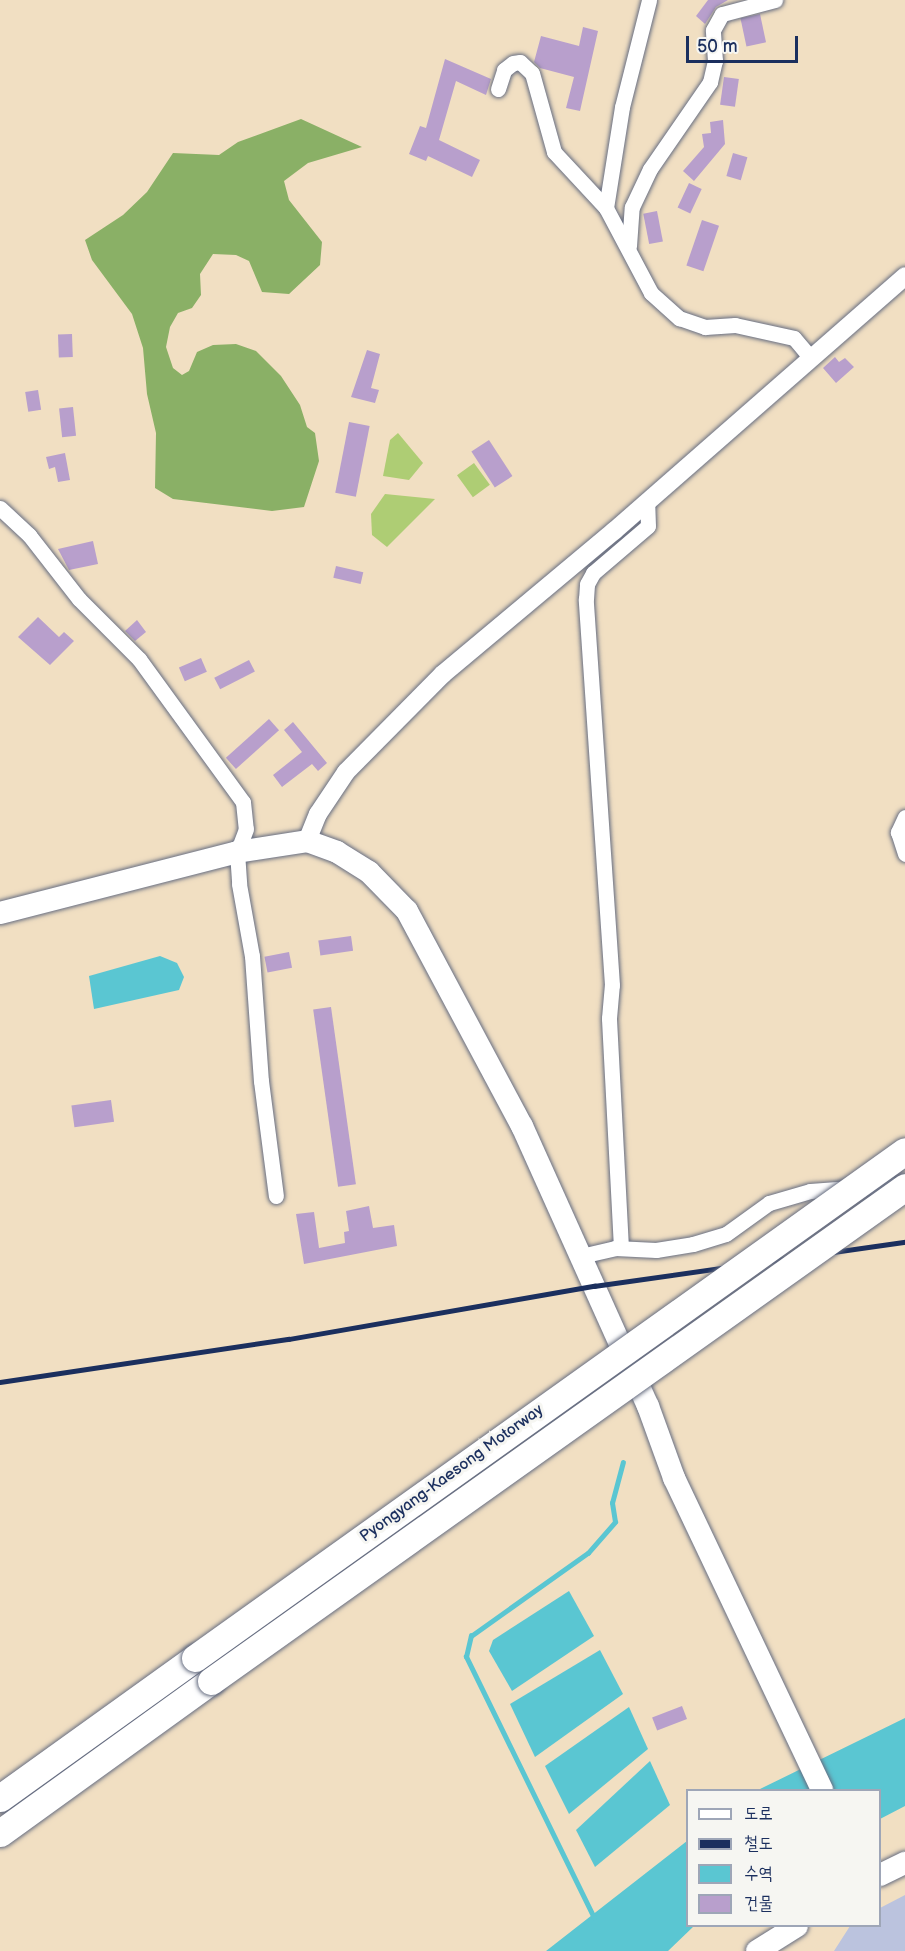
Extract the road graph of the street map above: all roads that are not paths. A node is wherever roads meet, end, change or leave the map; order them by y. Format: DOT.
graph roads {
  1 [pos="649,0"];
  2 [pos="775,0"];
  3 [pos="498,89"];
  4 [pos="606,208"];
  5 [pos="629,246"];
  6 [pos="905,276"];
  7 [pos="810,357"];
  8 [pos="647,503"];
  9 [pos="0,508"];
  10 [pos="905,817"];
  11 [pos="307,842"];
  12 [pos="237,852"];
  13 [pos="905,854"];
  14 [pos="0,913"];
  15 [pos="905,1151"];
  16 [pos="905,1185"];
  17 [pos="276,1196"];
  18 [pos="621,1248"];
  19 [pos="581,1256"];
  20 [pos="821,1789"];
  21 [pos="0,1798"];
  22 [pos="0,1833"];
  23 [pos="905,1863"];
  24 [pos="881,1874"];
  25 [pos="795,1927"];
  26 [pos="757,1951"];
  1 -- 4 [label="street"];
  2 -- 5 [label="street"];
  3 -- 4 [label="street"];
  4 -- 5 [label="street"];
  5 -- 7 [label="street"];
  6 -- 7 [label="street"];
  7 -- 8 [label="street"];
  8 -- 11 [label="street"];
  8 -- 18 [label="street"];
  9 -- 12 [label="street"];
  10 -- 13 [label="street"];
  11 -- 12 [label="main road"];
  11 -- 19 [label="main road"];
  12 -- 14 [label="main road"];
  12 -- 17 [label="street"];
  15 -- 21 [label="highway, Pyongyang-Kaesong Motorway, bridge"];
  16 -- 18 [label="street"];
  16 -- 22 [label="highway, Pyongyang-Kaesong Motorway, bridge"];
  18 -- 19 [label="street"];
  19 -- 20 [label="main road"];
  23 -- 24 [label="main road"];
  25 -- 26 [label="main road"];
}
